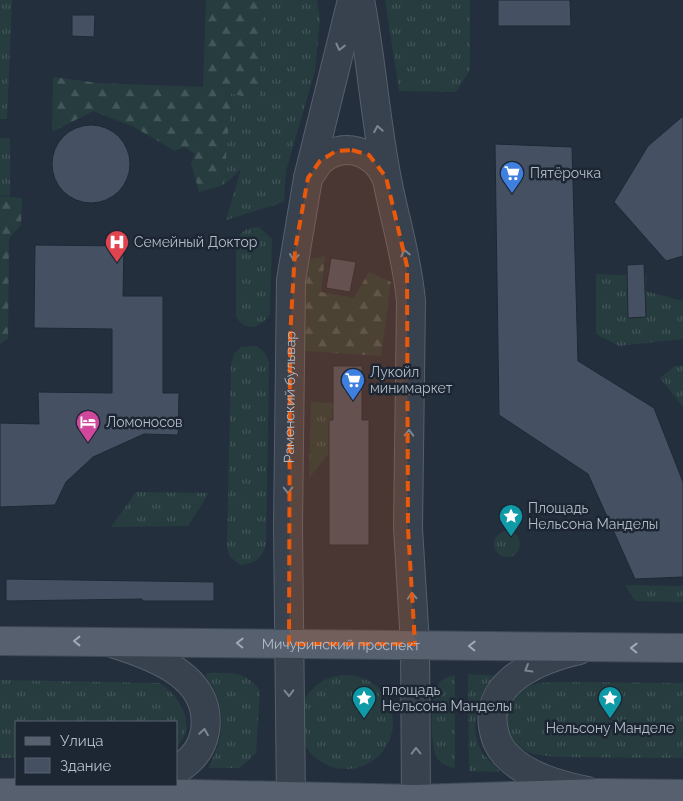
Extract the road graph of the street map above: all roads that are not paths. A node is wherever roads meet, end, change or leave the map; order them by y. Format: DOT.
graph roads {
  1 [pos="352,0"];
  2 [pos="360,0"];
  3 [pos="386,177"];
  4 [pos="308,178"];
  5 [pos="0,641"];
  6 [pos="104,641"];
  7 [pos="289,644"];
  8 [pos="415,644"];
  9 [pos="590,647"];
  10 [pos="683,648"];
  11 [pos="178,768"];
  12 [pos="131,786"];
  13 [pos="0,792"];
  14 [pos="105,792"];
  15 [pos="600,793"];
  16 [pos="683,794"];
  17 [pos="291,800"];
  18 [pos="416,800"];
  1 -- 4 [label="street, Раменский бульвар, one-way"];
  3 -- 2 [label="street, one-way"];
  3 -- 4 [label="street"];
  8 -- 3 [label="street, one-way"];
  4 -- 7 [label="street, Раменский бульвар, one-way"];
  6 -- 5 [label="main road, Мичуринский проспект, one-way"];
  7 -- 6 [label="main road, Мичуринский проспект, one-way"];
  11 -- 6 [label="street, one-way"];
  7 -- 8 [label="main road, Мичуринский проспект"];
  7 -- 17 [label="street, Раменский бульвар, one-way"];
  9 -- 8 [label="main road, Мичуринский проспект, one-way"];
  18 -- 8 [label="street, one-way"];
  10 -- 9 [label="main road, Мичуринский проспект, one-way"];
  9 -- 15 [label="street, one-way"];
  12 -- 14 [label="street"];
  13 -- 14 [label="main road"];
  14 -- 17 [label="main road"];
  15 -- 16 [label="main road"];
  15 -- 18 [label="main road"];
  17 -- 18 [label="main road"];
}
